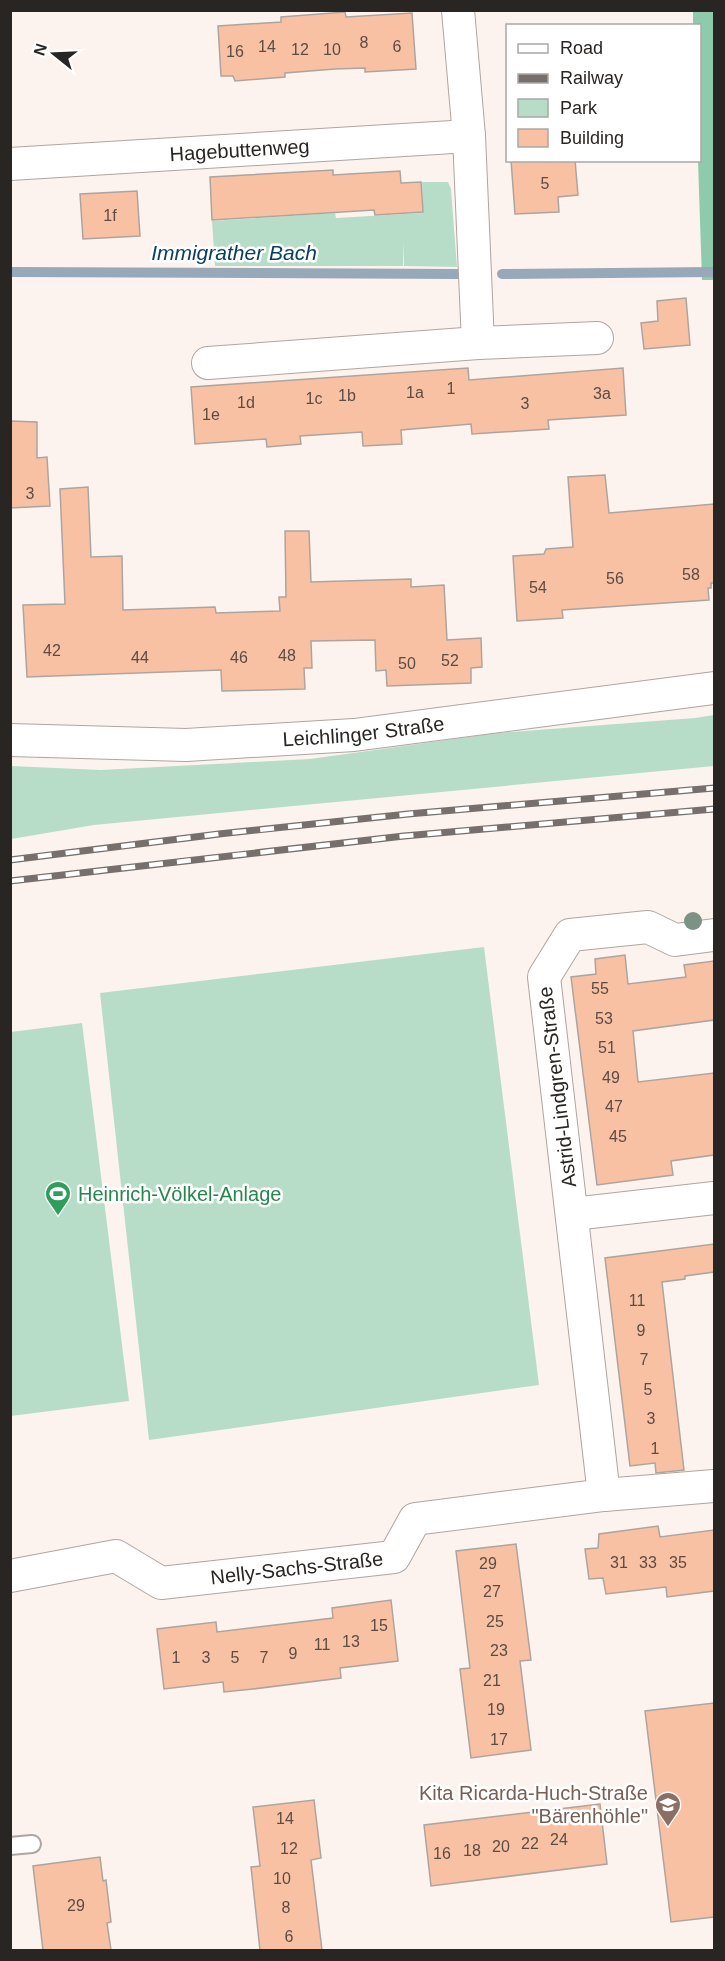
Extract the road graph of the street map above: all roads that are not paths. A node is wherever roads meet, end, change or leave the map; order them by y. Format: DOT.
graph roads {
  1 [pos="458,10"];
  2 [pos="469,136"];
  3 [pos="10,164"];
  4 [pos="597,338"];
  5 [pos="478,343"];
  6 [pos="208,363"];
  7 [pos="714,688"];
  8 [pos="10,740"];
  9 [pos="714,934"];
  10 [pos="714,1198"];
  11 [pos="573,1214"];
  12 [pos="714,1486"];
  13 [pos="604,1496"];
  14 [pos="10,1576"];
  15 [pos="32,1844"];
  16 [pos="10,1846"];
  1 -- 2 [label="street"];
  2 -- 3 [label="street, Hagebuttenweg"];
  2 -- 5 [label="street"];
  4 -- 5 [label="street"];
  5 -- 6 [label="street"];
  7 -- 8 [label="street, Leichlinger Straße"];
  9 -- 11 [label="street, Astrid-Lindgren-Straße"];
  10 -- 11 [label="street, Astrid-Lindgren-Straße"];
  11 -- 13 [label="street, Astrid-Lindgren-Straße"];
  12 -- 13 [label="street, Nelly-Sachs-Straße"];
  13 -- 14 [label="street, Nelly-Sachs-Straße"];
  15 -- 16 [label="lane"];
}
